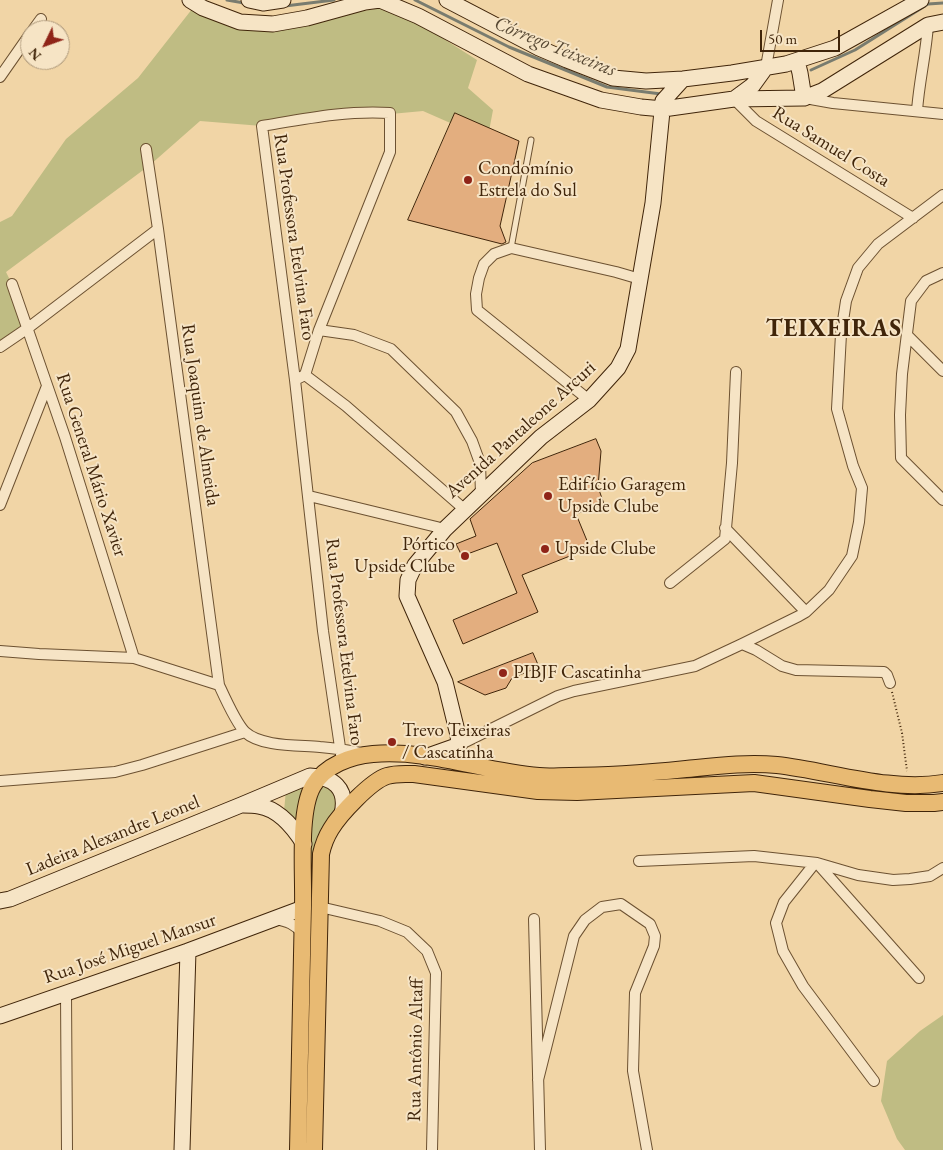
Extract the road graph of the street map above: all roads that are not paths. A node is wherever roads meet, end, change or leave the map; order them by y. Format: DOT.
graph roads {
  1 [pos="190,0"];
  2 [pos="249,0"];
  3 [pos="284,0"];
  4 [pos="447,0"];
  5 [pos="778,0"];
  6 [pos="921,0"];
  7 [pos="372,1"];
  8 [pos="936,23"];
  9 [pos="20,48"];
  10 [pos="797,60"];
  11 [pos="766,67"];
  12 [pos="0,77"];
  13 [pos="683,79"];
  14 [pos="804,98"];
  15 [pos="734,99"];
  16 [pos="663,109"];
  17 [pos="917,111"];
  18 [pos="943,114"];
  19 [pos="531,140"];
  20 [pos="146,149"];
  21 [pos="943,195"];
  22 [pos="913,218"];
  23 [pos="158,229"];
  24 [pos="511,248"];
  25 [pos="943,273"];
  26 [pos="640,279"];
  27 [pos="12,284"];
  28 [pos="28,328"];
  29 [pos="319,330"];
  30 [pos="907,335"];
  31 [pos="0,347"];
  32 [pos="943,371"];
  33 [pos="736,372"];
  34 [pos="300,377"];
  35 [pos="47,386"];
  36 [pos="589,400"];
  37 [pos="481,494"];
  38 [pos="309,496"];
  39 [pos="943,500"];
  40 [pos="0,506"];
  41 [pos="464,510"];
  42 [pos="726,528"];
  43 [pos="444,529"];
  44 [pos="670,582"];
  45 [pos="806,612"];
  46 [pos="742,644"];
  47 [pos="0,651"];
  48 [pos="134,658"];
  49 [pos="890,683"];
  50 [pos="219,685"];
  51 [pos="245,732"];
  52 [pos="459,744"];
  53 [pos="341,755"];
  54 [pos="425,756"];
  55 [pos="457,761"];
  56 [pos="320,776"];
  57 [pos="0,781"];
  58 [pos="943,783"];
  59 [pos="943,802"];
  60 [pos="241,805"];
  61 [pos="346,809"];
  62 [pos="304,844"];
  63 [pos="639,861"];
  64 [pos="816,863"];
  65 [pos="943,868"];
  66 [pos="0,901"];
  67 [pos="312,907"];
  68 [pos="274,919"];
  69 [pos="534,919"];
  70 [pos="303,934"];
  71 [pos="188,951"];
  72 [pos="919,978"];
  73 [pos="66,993"];
  74 [pos="0,1016"];
  75 [pos="538,1080"];
  76 [pos="874,1081"];
  77 [pos="67,1150"];
  78 [pos="182,1150"];
  79 [pos="298,1150"];
  80 [pos="314,1150"];
  81 [pos="432,1150"];
  82 [pos="540,1150"];
  83 [pos="647,1150"];
  1 -- 7 [label="street"];
  2 -- 3 [label="street"];
  4 -- 13 [label="street"];
  5 -- 11 [label="street"];
  6 -- 10 [label="street"];
  7 -- 16 [label="street"];
  8 -- 14 [label="street"];
  8 -- 17 [label="street"];
  9 -- 12 [label="street"];
  10 -- 11 [label="street"];
  10 -- 14 [label="street"];
  11 -- 13 [label="street"];
  11 -- 15 [label="street"];
  13 -- 16 [label="street"];
  14 -- 15 [label="street"];
  14 -- 17 [label="street"];
  15 -- 16 [label="street"];
  15 -- 22 [label="street, Rua Samuel Costa"];
  16 -- 26 [label="street, Avenida Pantaleone Arcuri"];
  17 -- 18 [label="street"];
  19 -- 24 [label="lane"];
  20 -- 23 [label="street, Rua Joaquim de Almeida"];
  21 -- 22 [label="street"];
  22 -- 45 [label="street"];
  23 -- 28 [label="street"];
  23 -- 50 [label="street, Rua Joaquim de Almeida"];
  24 -- 26 [label="street"];
  24 -- 36 [label="street"];
  25 -- 30 [label="street"];
  26 -- 36 [label="street, Avenida Pantaleone Arcuri"];
  27 -- 28 [label="street, Rua General Mário Xavier"];
  28 -- 31 [label="street"];
  28 -- 35 [label="street, Rua General Mário Xavier"];
  29 -- 34 [label="street, Rua Professora Etelvina Faro"];
  29 -- 34 [label="street, Rua Professora Etelvina Faro"];
  29 -- 37 [label="street"];
  30 -- 32 [label="street"];
  30 -- 39 [label="street"];
  33 -- 42 [label="street"];
  34 -- 38 [label="street, Rua Professora Etelvina Faro"];
  34 -- 41 [label="street"];
  35 -- 40 [label="street"];
  35 -- 48 [label="street, Rua General Mário Xavier"];
  36 -- 37 [label="street, Avenida Pantaleone Arcuri"];
  37 -- 41 [label="street, Avenida Pantaleone Arcuri"];
  38 -- 43 [label="street"];
  38 -- 53 [label="street, Rua Professora Etelvina Faro"];
  41 -- 43 [label="street, Avenida Pantaleone Arcuri"];
  42 -- 44 [label="street"];
  42 -- 45 [label="street"];
  43 -- 52 [label="street, Avenida Pantaleone Arcuri"];
  45 -- 46 [label="street"];
  46 -- 49 [label="street"];
  46 -- 52 [label="street"];
  47 -- 48 [label="street"];
  48 -- 50 [label="street"];
  50 -- 51 [label="street, Rua Joaquim de Almeida"];
  51 -- 53 [label="street"];
  51 -- 57 [label="street"];
  52 -- 54 [label="street"];
  52 -- 55 [label="street, Avenida Pantaleone Arcuri"];
  53 -- 54 [label="main road"];
  53 -- 56 [label="main road"];
  54 -- 55 [label="main road"];
  55 -- 58 [label="main road"];
  55 -- 61 [label="main road"];
  56 -- 60 [label="street, Ladeira Alexandre Leonel"];
  56 -- 61 [label="street"];
  56 -- 62 [label="main road"];
  59 -- 61 [label="main road"];
  60 -- 62 [label="street, Ladeira Alexandre Leonel"];
  60 -- 66 [label="street, Ladeira Alexandre Leonel"];
  61 -- 67 [label="main road"];
  62 -- 67 [label="main road"];
  63 -- 64 [label="street"];
  64 -- 65 [label="street"];
  64 -- 72 [label="street"];
  64 -- 76 [label="street"];
  67 -- 68 [label="street, Rua José Miguel Mansur"];
  67 -- 70 [label="main road"];
  67 -- 80 [label="main road"];
  67 -- 81 [label="street, Rua Antônio Altaff"];
  68 -- 70 [label="street"];
  68 -- 71 [label="street, Rua José Miguel Mansur"];
  69 -- 75 [label="street"];
  70 -- 79 [label="main road"];
  71 -- 73 [label="street, Rua José Miguel Mansur"];
  71 -- 78 [label="street"];
  73 -- 74 [label="street, Rua José Miguel Mansur"];
  73 -- 77 [label="street"];
  75 -- 82 [label="street"];
  75 -- 83 [label="street"];
}
